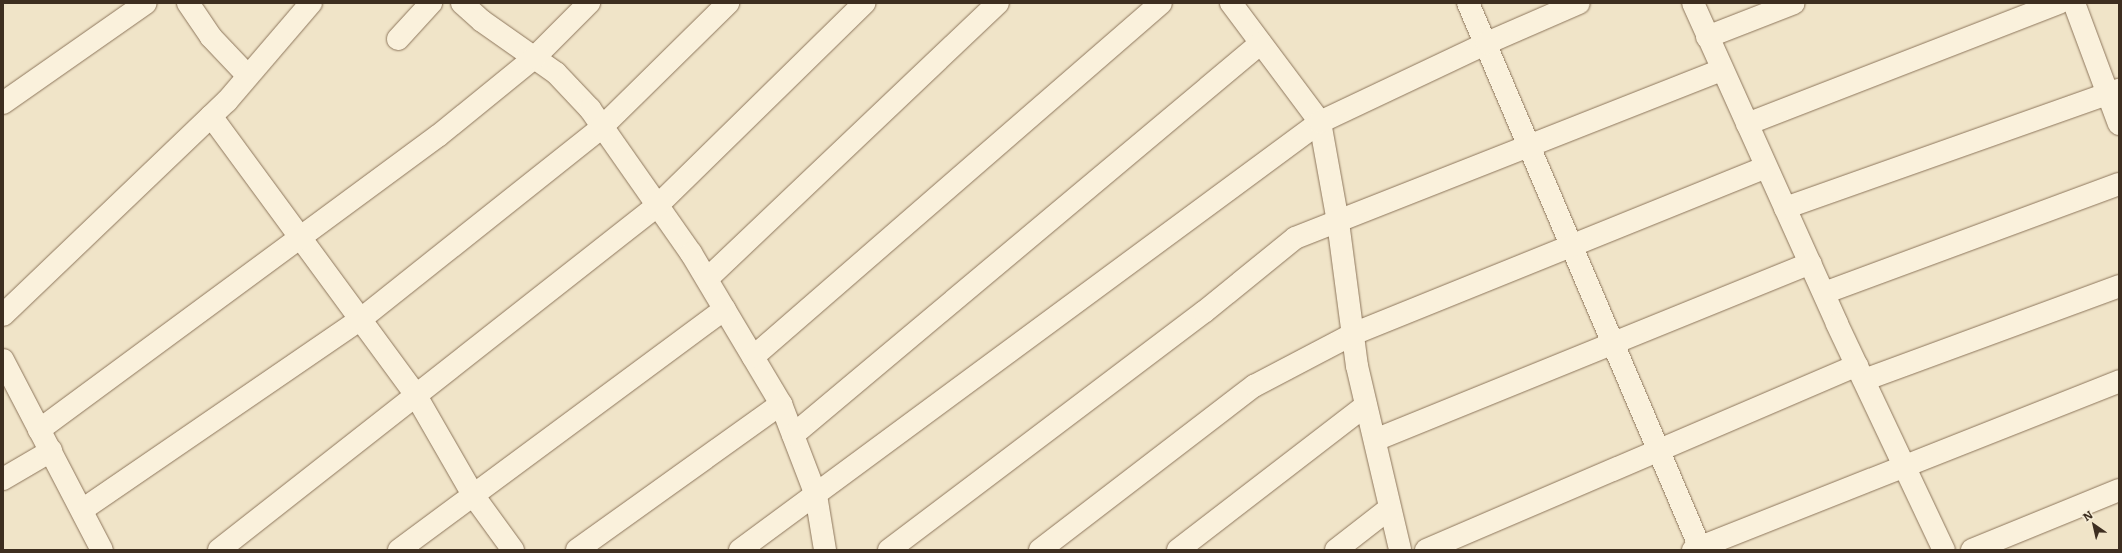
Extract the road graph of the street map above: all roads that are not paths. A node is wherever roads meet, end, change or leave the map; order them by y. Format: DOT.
graph roads {
  1 [pos="146,3"];
  2 [pos="188,3"];
  3 [pos="311,3"];
  4 [pos="431,3"];
  5 [pos="462,3"];
  6 [pos="589,3"];
  7 [pos="728,3"];
  8 [pos="864,3"];
  9 [pos="998,3"];
  10 [pos="1161,3"];
  11 [pos="1232,3"];
  12 [pos="1468,3"];
  13 [pos="1579,3"];
  14 [pos="1693,3"];
  15 [pos="1794,3"];
  16 [pos="2059,3"];
  17 [pos="2074,3"];
  18 [pos="1707,37"];
  19 [pos="398,39"];
  20 [pos="1261,43"];
  21 [pos="1487,43"];
  22 [pos="534,58"];
  23 [pos="1722,70"];
  24 [pos="247,74"];
  25 [pos="2113,93"];
  26 [pos="3,103"];
  27 [pos="211,116"];
  28 [pos="1320,122"];
  29 [pos="1747,124"];
  30 [pos="2119,124"];
  31 [pos="602,127"];
  32 [pos="1531,147"];
  33 [pos="1766,166"];
  34 [pos="2119,184"];
  35 [pos="658,205"];
  36 [pos="1785,208"];
  37 [pos="1338,222"];
  38 [pos="301,237"];
  39 [pos="1573,246"];
  40 [pos="1810,263"];
  41 [pos="707,279"];
  42 [pos="2119,286"];
  43 [pos="1824,293"];
  44 [pos="725,309"];
  45 [pos="3,314"];
  46 [pos="361,319"];
  47 [pos="1353,334"];
  48 [pos="1614,345"];
  49 [pos="753,357"];
  50 [pos="3,360"];
  51 [pos="1860,372"];
  52 [pos="2119,381"];
  53 [pos="415,394"];
  54 [pos="781,404"];
  55 [pos="1366,405"];
  56 [pos="39,430"];
  57 [pos="793,436"];
  58 [pos="1375,440"];
  59 [pos="1659,450"];
  60 [pos="51,451"];
  61 [pos="1904,465"];
  62 [pos="3,479"];
  63 [pos="2119,490"];
  64 [pos="816,495"];
  65 [pos="473,496"];
  66 [pos="1390,508"];
  67 [pos="82,510"];
  68 [pos="1698,549"];
  69 [pos="102,550"];
  70 [pos="220,550"];
  71 [pos="399,550"];
  72 [pos="513,550"];
  73 [pos="577,550"];
  74 [pos="740,550"];
  75 [pos="825,550"];
  76 [pos="889,550"];
  77 [pos="1040,550"];
  78 [pos="1178,550"];
  79 [pos="1336,550"];
  80 [pos="1400,550"];
  81 [pos="1426,550"];
  82 [pos="1944,550"];
  83 [pos="1972,550"];
  1 -- 26 [label="street"];
  2 -- 24 [label="street"];
  3 -- 24 [label="street"];
  4 -- 19 [label="street"];
  5 -- 22 [label="street"];
  6 -- 22 [label="street"];
  7 -- 31 [label="street"];
  8 -- 35 [label="street"];
  9 -- 41 [label="street"];
  10 -- 49 [label="street"];
  11 -- 20 [label="street"];
  12 -- 21 [label="street"];
  13 -- 21 [label="street"];
  14 -- 18 [label="street"];
  15 -- 18 [label="street"];
  16 -- 29 [label="street"];
  17 -- 25 [label="street"];
  18 -- 23 [label="street"];
  20 -- 28 [label="street"];
  20 -- 57 [label="street"];
  21 -- 28 [label="street"];
  21 -- 32 [label="street"];
  22 -- 31 [label="street"];
  22 -- 38 [label="street"];
  23 -- 29 [label="street"];
  23 -- 32 [label="street"];
  24 -- 27 [label="street"];
  25 -- 30 [label="street"];
  25 -- 36 [label="street"];
  27 -- 38 [label="street"];
  27 -- 45 [label="street"];
  28 -- 37 [label="street"];
  28 -- 64 [label="street"];
  29 -- 33 [label="street"];
  31 -- 35 [label="street"];
  31 -- 46 [label="street"];
  32 -- 37 [label="street"];
  32 -- 39 [label="street"];
  33 -- 36 [label="street"];
  33 -- 39 [label="street"];
  34 -- 43 [label="street"];
  35 -- 41 [label="street"];
  35 -- 53 [label="street"];
  36 -- 40 [label="street"];
  37 -- 47 [label="street"];
  37 -- 76 [label="street"];
  38 -- 46 [label="street"];
  38 -- 56 [label="street"];
  39 -- 47 [label="street"];
  39 -- 48 [label="street"];
  40 -- 43 [label="street"];
  40 -- 48 [label="street"];
  41 -- 44 [label="street"];
  42 -- 51 [label="street"];
  43 -- 51 [label="street"];
  44 -- 49 [label="street"];
  44 -- 65 [label="street"];
  46 -- 53 [label="street"];
  46 -- 67 [label="street"];
  47 -- 55 [label="street"];
  47 -- 77 [label="street"];
  48 -- 58 [label="street"];
  48 -- 59 [label="street"];
  49 -- 54 [label="street"];
  50 -- 56 [label="street"];
  51 -- 59 [label="street"];
  51 -- 61 [label="street"];
  52 -- 61 [label="street"];
  53 -- 65 [label="street"];
  53 -- 70 [label="street"];
  54 -- 57 [label="street"];
  54 -- 73 [label="street"];
  55 -- 58 [label="street"];
  55 -- 78 [label="street"];
  56 -- 60 [label="street"];
  57 -- 64 [label="street"];
  58 -- 66 [label="street"];
  59 -- 68 [label="street"];
  59 -- 81 [label="street"];
  60 -- 62 [label="street"];
  60 -- 67 [label="street"];
  61 -- 68 [label="street"];
  61 -- 82 [label="street"];
  63 -- 83 [label="street"];
  64 -- 74 [label="street"];
  64 -- 75 [label="street"];
  65 -- 71 [label="street"];
  65 -- 72 [label="street"];
  66 -- 79 [label="street"];
  66 -- 80 [label="street"];
  67 -- 69 [label="street"];
}
